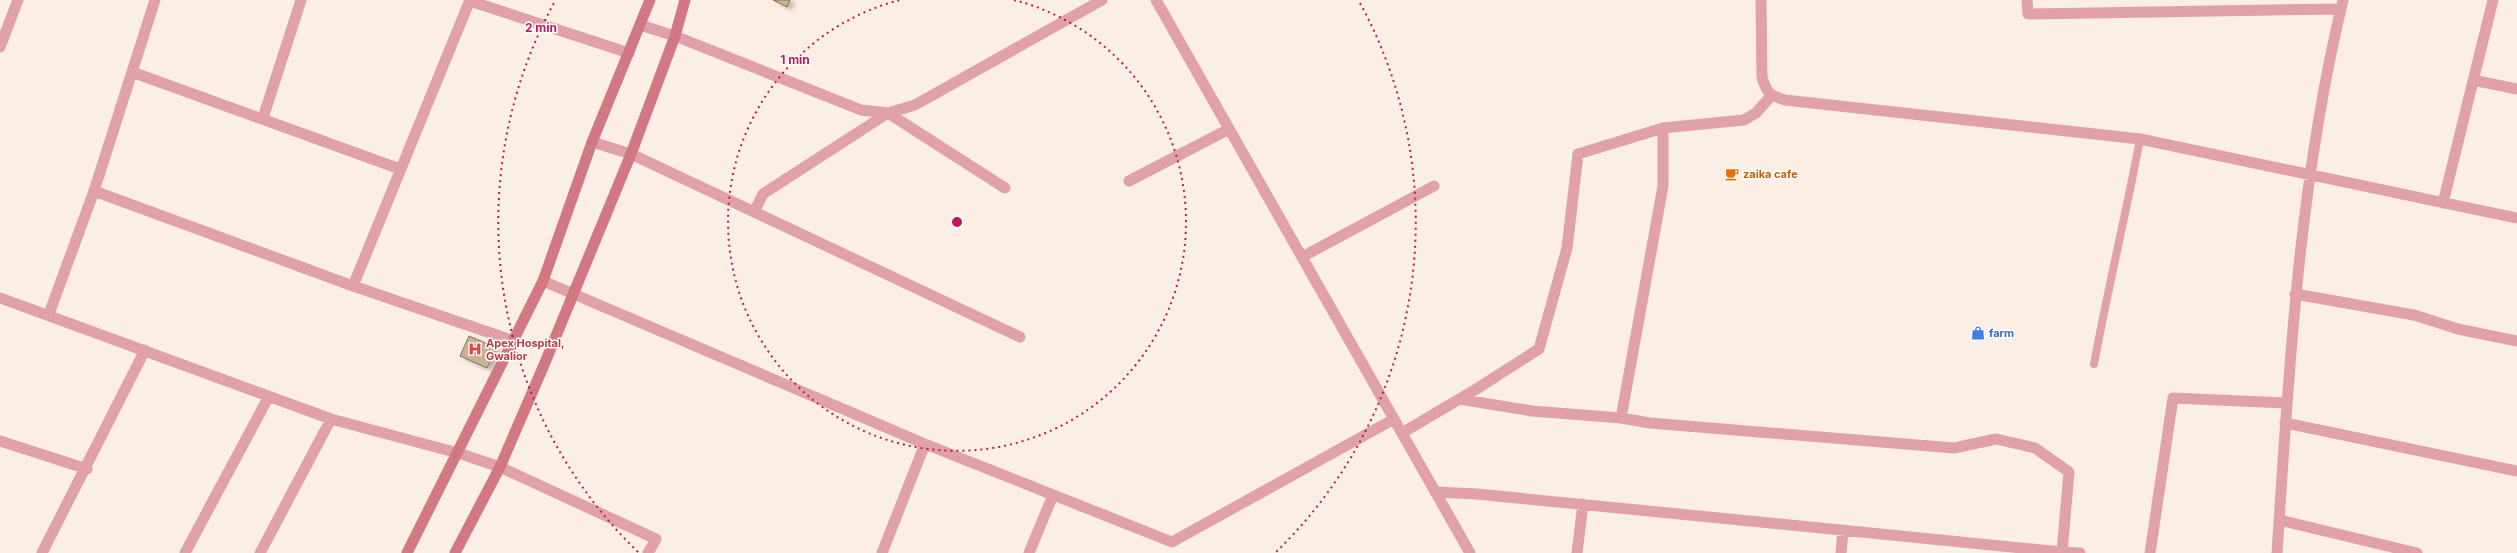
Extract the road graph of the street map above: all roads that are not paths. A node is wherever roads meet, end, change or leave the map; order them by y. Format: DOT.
graph roads {
  1 [pos="18,0"];
  2 [pos="155,0"];
  3 [pos="301,0"];
  4 [pos="650,0"];
  5 [pos="685,0"];
  6 [pos="1102,0"];
  7 [pos="1156,0"];
  8 [pos="1760,0"];
  9 [pos="2028,0"];
  10 [pos="2493,0"];
  11 [pos="470,1"];
  12 [pos="2342,5"];
  13 [pos="640,25"];
  14 [pos="675,36"];
  15 [pos="0,47"];
  16 [pos="629,53"];
  17 [pos="132,72"];
  18 [pos="2473,80"];
  19 [pos="2517,89"];
  20 [pos="1771,96"];
  21 [pos="888,113"];
  22 [pos="263,118"];
  23 [pos="1664,128"];
  24 [pos="1229,129"];
  25 [pos="2140,139"];
  26 [pos="592,142"];
  27 [pos="631,154"];
  28 [pos="400,169"];
  29 [pos="2309,174"];
  30 [pos="1129,181"];
  31 [pos="1434,186"];
  32 [pos="1005,188"];
  33 [pos="94,191"];
  34 [pos="2443,203"];
  35 [pos="754,212"];
  36 [pos="2517,218"];
  37 [pos="1302,257"];
  38 [pos="543,281"];
  39 [pos="353,286"];
  40 [pos="573,294"];
  41 [pos="2295,294"];
  42 [pos="0,298"];
  43 [pos="49,314"];
  44 [pos="1020,337"];
  45 [pos="514,341"];
  46 [pos="2517,341"];
  47 [pos="145,350"];
  48 [pos="2094,364"];
  49 [pos="268,396"];
  50 [pos="1459,399"];
  51 [pos="2286,403"];
  52 [pos="1621,418"];
  53 [pos="331,419"];
  54 [pos="1394,419"];
  55 [pos="2285,423"];
  56 [pos="1402,433"];
  57 [pos="0,441"];
  58 [pos="925,444"];
  59 [pos="458,453"];
  60 [pos="500,467"];
  61 [pos="86,469"];
  62 [pos="2517,471"];
  63 [pos="1436,492"];
  64 [pos="1053,495"];
  65 [pos="1583,504"];
  66 [pos="2279,520"];
  67 [pos="1843,530"];
  68 [pos="2062,552"];
  69 [pos="42,553"];
  70 [pos="185,553"];
  71 [pos="260,553"];
  72 [pos="407,553"];
  73 [pos="454,553"];
  74 [pos="648,553"];
  75 [pos="882,553"];
  76 [pos="1029,553"];
  77 [pos="1470,553"];
  78 [pos="1577,553"];
  79 [pos="1842,553"];
  80 [pos="2080,553"];
  81 [pos="2150,553"];
  82 [pos="2277,553"];
  83 [pos="2417,553"];
  1 -- 15 [label="street"];
  2 -- 17 [label="street"];
  3 -- 22 [label="street"];
  4 -- 13 [label="main road"];
  5 -- 14 [label="main road"];
  6 -- 21 [label="street"];
  7 -- 24 [label="street"];
  8 -- 20 [label="street"];
  9 -- 12 [label="street"];
  10 -- 18 [label="street"];
  11 -- 16 [label="street"];
  11 -- 28 [label="street"];
  12 -- 29 [label="street"];
  13 -- 14 [label="street"];
  13 -- 16 [label="main road"];
  14 -- 21 [label="street"];
  14 -- 27 [label="main road"];
  16 -- 26 [label="main road"];
  17 -- 22 [label="street"];
  17 -- 33 [label="street"];
  18 -- 19 [label="street"];
  18 -- 34 [label="street"];
  20 -- 23 [label="street"];
  20 -- 25 [label="street"];
  21 -- 32 [label="street"];
  21 -- 35 [label="street"];
  22 -- 28 [label="street"];
  23 -- 50 [label="street"];
  23 -- 52 [label="street"];
  24 -- 30 [label="street"];
  24 -- 37 [label="street"];
  25 -- 29 [label="street"];
  25 -- 48 [label="lane"];
  26 -- 27 [label="street"];
  26 -- 38 [label="main road"];
  27 -- 35 [label="street"];
  27 -- 40 [label="main road"];
  28 -- 39 [label="street"];
  29 -- 34 [label="street"];
  29 -- 41 [label="street"];
  31 -- 37 [label="street"];
  33 -- 39 [label="street"];
  33 -- 43 [label="street"];
  34 -- 36 [label="street"];
  35 -- 44 [label="street"];
  37 -- 54 [label="street"];
  38 -- 40 [label="street"];
  38 -- 45 [label="main road"];
  39 -- 45 [label="street"];
  40 -- 58 [label="street"];
  40 -- 60 [label="main road"];
  41 -- 46 [label="street"];
  41 -- 51 [label="street"];
  42 -- 43 [label="street"];
  43 -- 47 [label="street"];
  45 -- 59 [label="main road"];
  47 -- 49 [label="street"];
  47 -- 61 [label="street"];
  49 -- 53 [label="street"];
  49 -- 70 [label="street"];
  50 -- 52 [label="street"];
  50 -- 56 [label="street"];
  51 -- 55 [label="street"];
  51 -- 81 [label="street"];
  52 -- 68 [label="street"];
  53 -- 59 [label="street"];
  53 -- 71 [label="street"];
  54 -- 56 [label="street"];
  54 -- 64 [label="street"];
  55 -- 62 [label="street"];
  55 -- 66 [label="street"];
  56 -- 63 [label="street"];
  57 -- 61 [label="street"];
  58 -- 64 [label="street"];
  58 -- 75 [label="street"];
  59 -- 60 [label="street"];
  59 -- 72 [label="main road"];
  60 -- 73 [label="main road"];
  60 -- 74 [label="street"];
  61 -- 69 [label="street"];
  63 -- 65 [label="street"];
  63 -- 77 [label="street"];
  64 -- 76 [label="street"];
  65 -- 67 [label="street"];
  65 -- 78 [label="street"];
  66 -- 82 [label="street"];
  66 -- 83 [label="street"];
  67 -- 68 [label="street"];
  67 -- 79 [label="street"];
  68 -- 80 [label="street"];
}
